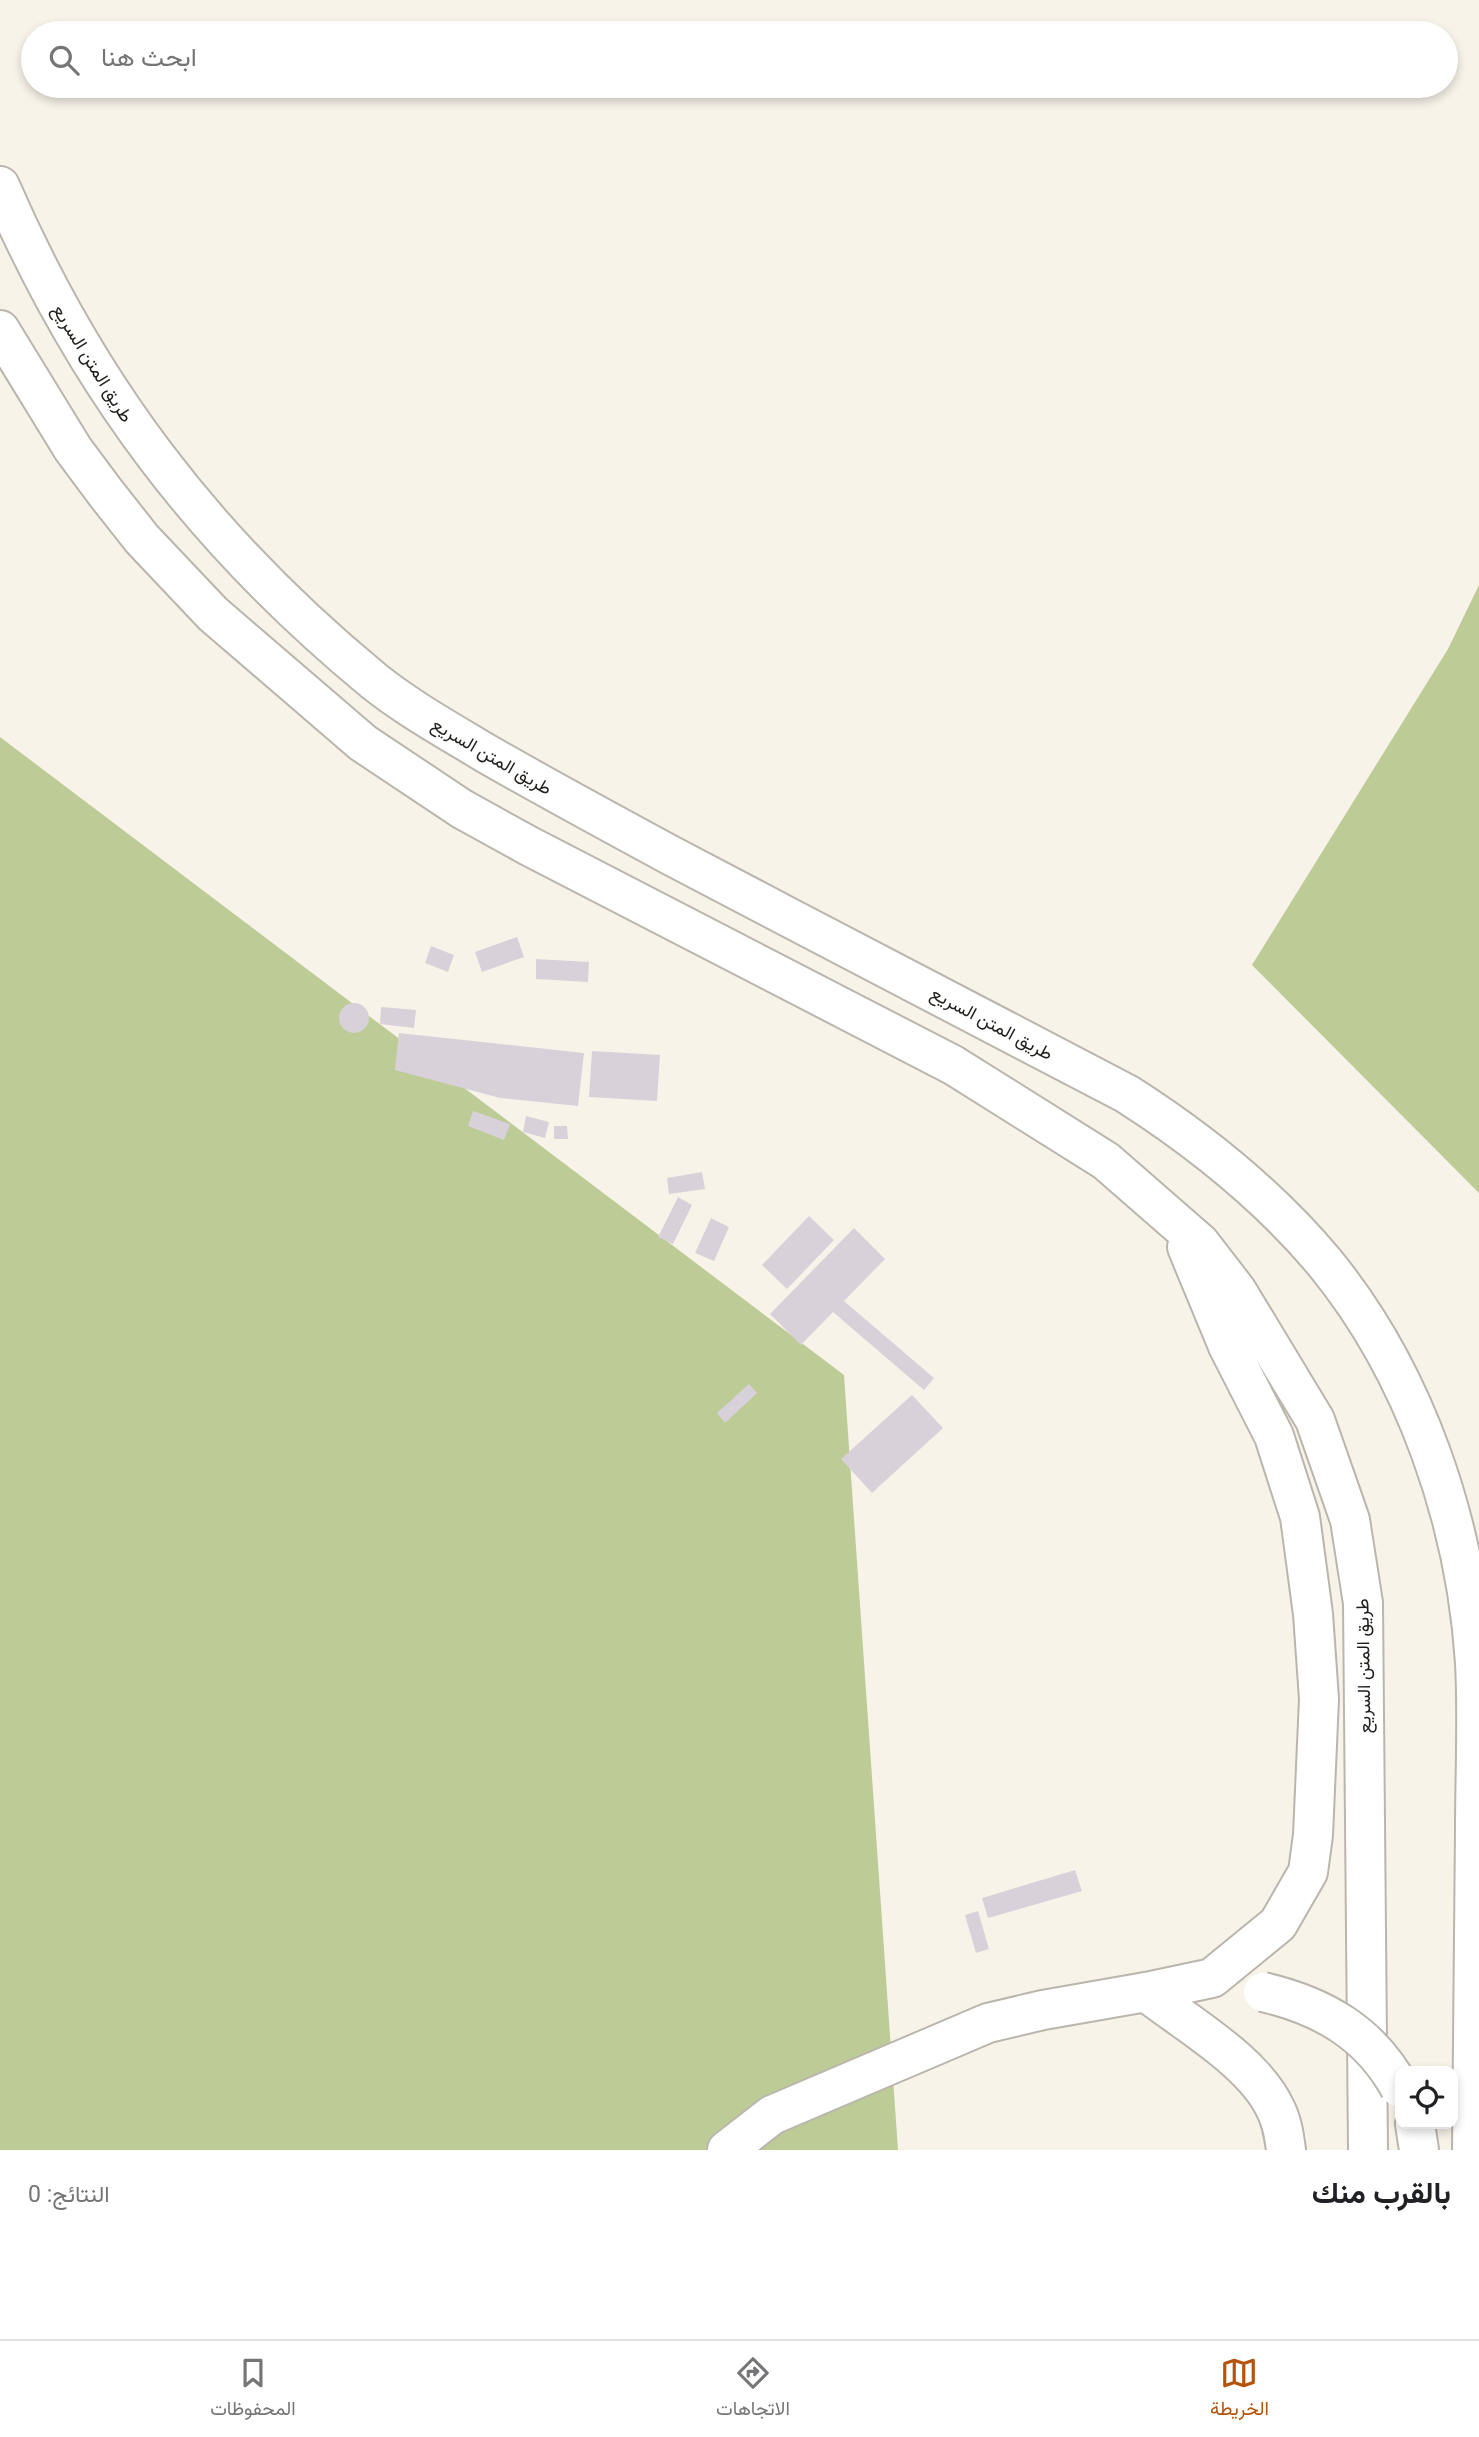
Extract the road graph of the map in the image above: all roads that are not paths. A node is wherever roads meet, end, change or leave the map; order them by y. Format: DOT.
graph roads {
  1 [pos="0,186"];
  2 [pos="0,330"];
  3 [pos="1178,1222"];
  4 [pos="1212,1978"];
  5 [pos="1146,1992"];
  6 [pos="1395,2078"];
  7 [pos="1416,2129"];
  8 [pos="727,2150"];
  9 [pos="1286,2150"];
  10 [pos="1368,2150"];
  11 [pos="1419,2150"];
  12 [pos="1472,2150"];
  1 -- 12 [label="main road, طريق المتن السريع"];
  2 -- 3 [label="main road, طريق المتن السريع"];
  3 -- 4 [label="main road"];
  3 -- 10 [label="main road, طريق المتن السريع"];
  4 -- 5 [label="main road"];
  4 -- 6 [label="main road, bridge"];
  5 -- 8 [label="main road"];
  5 -- 9 [label="main road"];
  7 -- 11 [label="main road"];
}
